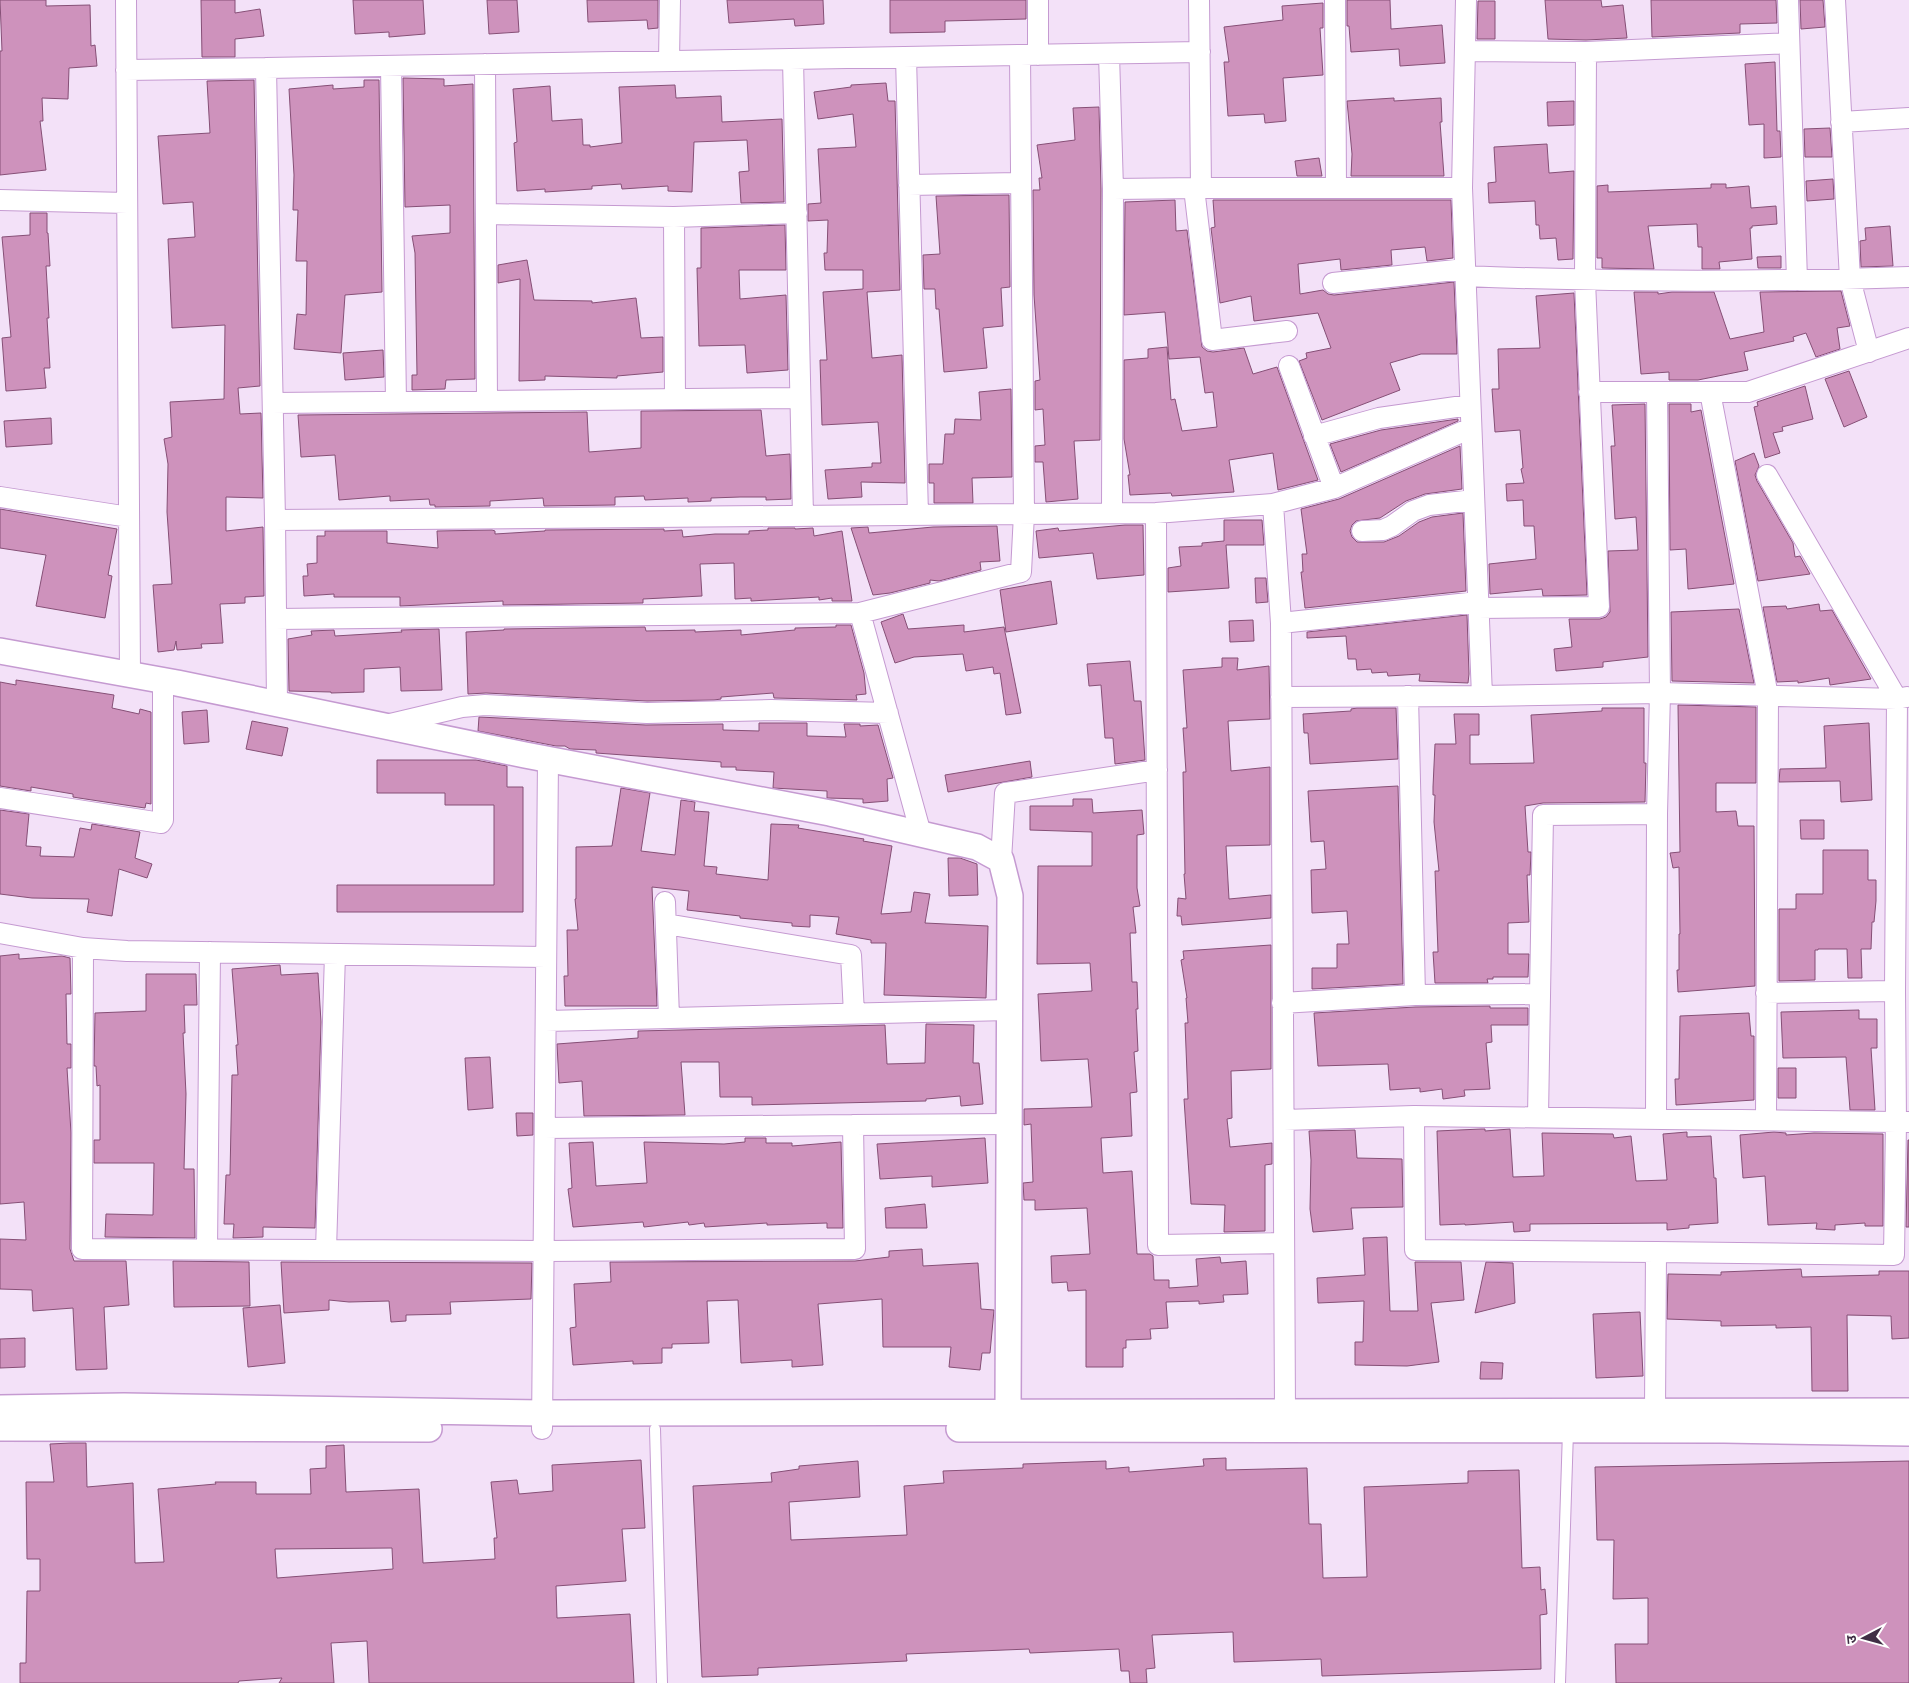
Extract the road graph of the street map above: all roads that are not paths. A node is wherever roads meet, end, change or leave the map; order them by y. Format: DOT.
graph roads {
  1 [pos="126,0"];
  2 [pos="670,0"];
  3 [pos="1038,0"];
  4 [pos="1199,0"];
  5 [pos="1335,0"];
  6 [pos="1466,0"];
  7 [pos="1788,0"];
  8 [pos="1835,0"];
  9 [pos="1789,43"];
  10 [pos="1465,51"];
  11 [pos="1200,52"];
  12 [pos="1586,52"];
  13 [pos="1109,54"];
  14 [pos="1029,55"];
  15 [pos="906,57"];
  16 [pos="793,59"];
  17 [pos="669,61"];
  18 [pos="485,64"];
  19 [pos="391,66"];
  20 [pos="266,68"];
  21 [pos="126,70"];
  22 [pos="1909,118"];
  23 [pos="1841,122"];
  24 [pos="1021,183"];
  25 [pos="909,186"];
  26 [pos="1198,188"];
  27 [pos="1336,188"];
  28 [pos="1462,188"];
  29 [pos="1113,189"];
  30 [pos="0,200"];
  31 [pos="127,203"];
  32 [pos="797,213"];
  33 [pos="486,214"];
  34 [pos="674,217"];
  35 [pos="1465,273"];
  36 [pos="1909,277"];
  37 [pos="1850,279"];
  38 [pos="1797,280"];
  39 [pos="1585,281"];
  40 [pos="1333,283"];
  41 [pos="1287,332"];
  42 [pos="1909,338"];
  43 [pos="1868,352"];
  44 [pos="1289,366"];
  45 [pos="1589,392"];
  46 [pos="1657,392"];
  47 [pos="1710,392"];
  48 [pos="800,398"];
  49 [pos="675,399"];
  50 [pos="487,401"];
  51 [pos="396,402"];
  52 [pos="273,403"];
  53 [pos="1470,405"];
  54 [pos="1471,428"];
  55 [pos="1314,436"];
  56 [pos="1767,475"];
  57 [pos="1334,488"];
  58 [pos="0,497"];
  59 [pos="1474,500"];
  60 [pos="1273,504"];
  61 [pos="1112,513"];
  62 [pos="1156,513"];
  63 [pos="1024,514"];
  64 [pos="918,515"];
  65 [pos="803,516"];
  66 [pos="129,517"];
  67 [pos="276,520"];
  68 [pos="1362,531"];
  69 [pos="1478,605"];
  70 [pos="860,613"];
  71 [pos="276,618"];
  72 [pos="1281,623"];
  73 [pos="0,651"];
  74 [pos="130,675"];
  75 [pos="163,680"];
  76 [pos="1660,693"];
  77 [pos="1408,696"];
  78 [pos="1482,696"];
  79 [pos="1768,696"];
  80 [pos="1281,697"];
  81 [pos="1903,698"];
  82 [pos="277,703"];
  83 [pos="888,713"];
  84 [pos="384,726"];
  85 [pos="548,759"];
  86 [pos="1156,770"];
  87 [pos="0,798"];
  88 [pos="1657,814"];
  89 [pos="921,834"];
  90 [pos="1001,860"];
  91 [pos="665,902"];
  92 [pos="666,924"];
  93 [pos="0,933"];
  94 [pos="83,948"];
  95 [pos="210,952"];
  96 [pos="335,954"];
  97 [pos="546,958"];
  98 [pos="1895,991"];
  99 [pos="1766,993"];
  100 [pos="1540,994"];
  101 [pos="1415,995"];
  102 [pos="1282,1003"];
  103 [pos="1009,1010"];
  104 [pos="854,1014"];
  105 [pos="668,1018"];
  106 [pos="546,1021"];
  107 [pos="1414,1116"];
  108 [pos="1538,1117"];
  109 [pos="1656,1119"];
  110 [pos="1284,1120"];
  111 [pos="1766,1120"];
  112 [pos="1903,1122"];
  113 [pos="1009,1124"];
  114 [pos="853,1125"];
  115 [pos="545,1128"];
  116 [pos="1283,1243"];
  117 [pos="208,1249"];
  118 [pos="326,1250"];
  119 [pos="544,1251"];
  120 [pos="1656,1252"];
  121 [pos="0,1408"];
  122 [pos="1285,1411"];
  123 [pos="1655,1411"];
  124 [pos="1909,1411"];
  125 [pos="1008,1412"];
  126 [pos="542,1421"];
  127 [pos="1724,1421"];
  128 [pos="0,1428"];
  129 [pos="655,1429"];
  130 [pos="1568,1431"];
  131 [pos="1909,1433"];
  132 [pos="662,1683"];
  133 [pos="1560,1683"];
  1 -- 21 [label="street"];
  2 -- 17 [label="street"];
  3 -- 14 [label="street"];
  4 -- 11 [label="street"];
  5 -- 27 [label="street"];
  6 -- 10 [label="street"];
  7 -- 9 [label="street"];
  8 -- 23 [label="street"];
  9 -- 12 [label="street"];
  9 -- 38 [label="street"];
  10 -- 12 [label="street"];
  10 -- 28 [label="street"];
  11 -- 13 [label="street"];
  11 -- 26 [label="street"];
  12 -- 39 [label="street"];
  13 -- 14 [label="street"];
  13 -- 29 [label="street"];
  14 -- 15 [label="street"];
  14 -- 24 [label="street"];
  15 -- 16 [label="street"];
  15 -- 25 [label="street"];
  16 -- 17 [label="street"];
  16 -- 32 [label="street"];
  17 -- 18 [label="street"];
  18 -- 19 [label="street"];
  18 -- 33 [label="street"];
  19 -- 20 [label="street"];
  19 -- 51 [label="street"];
  20 -- 21 [label="street"];
  20 -- 52 [label="street"];
  21 -- 31 [label="street"];
  22 -- 23 [label="street"];
  23 -- 37 [label="street"];
  24 -- 25 [label="street"];
  24 -- 63 [label="street"];
  25 -- 64 [label="street"];
  26 -- 27 [label="street"];
  26 -- 29 [label="street"];
  26 -- 41 [label="street"];
  27 -- 28 [label="street"];
  28 -- 35 [label="street"];
  29 -- 61 [label="street"];
  30 -- 31 [label="street"];
  31 -- 66 [label="street"];
  32 -- 34 [label="street"];
  32 -- 48 [label="street"];
  33 -- 34 [label="street"];
  33 -- 50 [label="street"];
  34 -- 49 [label="street"];
  35 -- 39 [label="street"];
  35 -- 40 [label="street"];
  35 -- 53 [label="street"];
  36 -- 37 [label="street"];
  37 -- 38 [label="street"];
  37 -- 43 [label="street"];
  38 -- 39 [label="street"];
  39 -- 45 [label="street"];
  42 -- 43 [label="street"];
  43 -- 47 [label="street"];
  44 -- 55 [label="street"];
  45 -- 46 [label="street"];
  45 -- 69 [label="street"];
  46 -- 47 [label="street"];
  46 -- 76 [label="street"];
  47 -- 79 [label="street"];
  48 -- 49 [label="street"];
  48 -- 65 [label="street"];
  49 -- 50 [label="street"];
  50 -- 51 [label="street"];
  51 -- 52 [label="street"];
  52 -- 67 [label="street"];
  53 -- 54 [label="street"];
  53 -- 55 [label="street"];
  54 -- 57 [label="street"];
  54 -- 59 [label="street"];
  55 -- 57 [label="street"];
  56 -- 81 [label="street"];
  57 -- 60 [label="street"];
  58 -- 66 [label="street"];
  59 -- 68 [label="street"];
  59 -- 69 [label="street"];
  60 -- 62 [label="street"];
  60 -- 72 [label="street"];
  61 -- 62 [label="street"];
  61 -- 63 [label="street"];
  62 -- 86 [label="street"];
  63 -- 64 [label="street"];
  63 -- 70 [label="street"];
  64 -- 65 [label="street"];
  65 -- 67 [label="street"];
  66 -- 74 [label="street"];
  67 -- 71 [label="street"];
  69 -- 72 [label="street"];
  69 -- 78 [label="street"];
  70 -- 71 [label="street"];
  70 -- 83 [label="street"];
  71 -- 82 [label="street"];
  72 -- 80 [label="street"];
  73 -- 74 [label="street"];
  74 -- 75 [label="street"];
  75 -- 82 [label="street"];
  75 -- 87 [label="street"];
  76 -- 78 [label="street"];
  76 -- 79 [label="street"];
  76 -- 88 [label="street"];
  77 -- 78 [label="street"];
  77 -- 80 [label="street"];
  77 -- 101 [label="street"];
  79 -- 81 [label="street"];
  79 -- 99 [label="street"];
  80 -- 102 [label="street"];
  81 -- 98 [label="street"];
  82 -- 84 [label="street"];
  83 -- 84 [label="street"];
  83 -- 89 [label="street"];
  84 -- 85 [label="street"];
  85 -- 89 [label="street"];
  85 -- 97 [label="street"];
  86 -- 90 [label="street"];
  86 -- 116 [label="street"];
  88 -- 100 [label="street"];
  88 -- 109 [label="street"];
  89 -- 90 [label="street"];
  90 -- 103 [label="street"];
  91 -- 92 [label="street"];
  92 -- 104 [label="street"];
  92 -- 105 [label="street"];
  93 -- 94 [label="street"];
  94 -- 95 [label="street"];
  94 -- 117 [label="street"];
  95 -- 96 [label="street"];
  95 -- 117 [label="street"];
  96 -- 97 [label="street"];
  96 -- 118 [label="street"];
  97 -- 106 [label="street"];
  98 -- 99 [label="street"];
  98 -- 112 [label="street"];
  99 -- 111 [label="street"];
  100 -- 101 [label="street"];
  100 -- 108 [label="street"];
  101 -- 102 [label="street"];
  102 -- 110 [label="street"];
  103 -- 104 [label="street"];
  103 -- 113 [label="street"];
  104 -- 105 [label="street"];
  105 -- 106 [label="street"];
  106 -- 115 [label="street"];
  107 -- 108 [label="street"];
  107 -- 110 [label="street"];
  107 -- 120 [label="street"];
  108 -- 109 [label="street"];
  109 -- 111 [label="street"];
  110 -- 116 [label="street"];
  111 -- 112 [label="street"];
  112 -- 120 [label="street"];
  113 -- 114 [label="street"];
  113 -- 125 [label="street"];
  114 -- 115 [label="street"];
  114 -- 119 [label="street"];
  115 -- 119 [label="street"];
  116 -- 122 [label="street"];
  117 -- 118 [label="street"];
  118 -- 119 [label="street"];
  119 -- 126 [label="street"];
  120 -- 123 [label="street"];
  121 -- 126 [label="street"];
  122 -- 123 [label="street"];
  122 -- 125 [label="street"];
  123 -- 127 [label="street"];
  124 -- 127 [label="street"];
  125 -- 126 [label="street"];
  126 -- 128 [label="street"];
  126 -- 129 [label="street"];
  127 -- 130 [label="street"];
  127 -- 131 [label="street"];
  129 -- 130 [label="street"];
  129 -- 132 [label="lane"];
  130 -- 133 [label="lane"];
}
